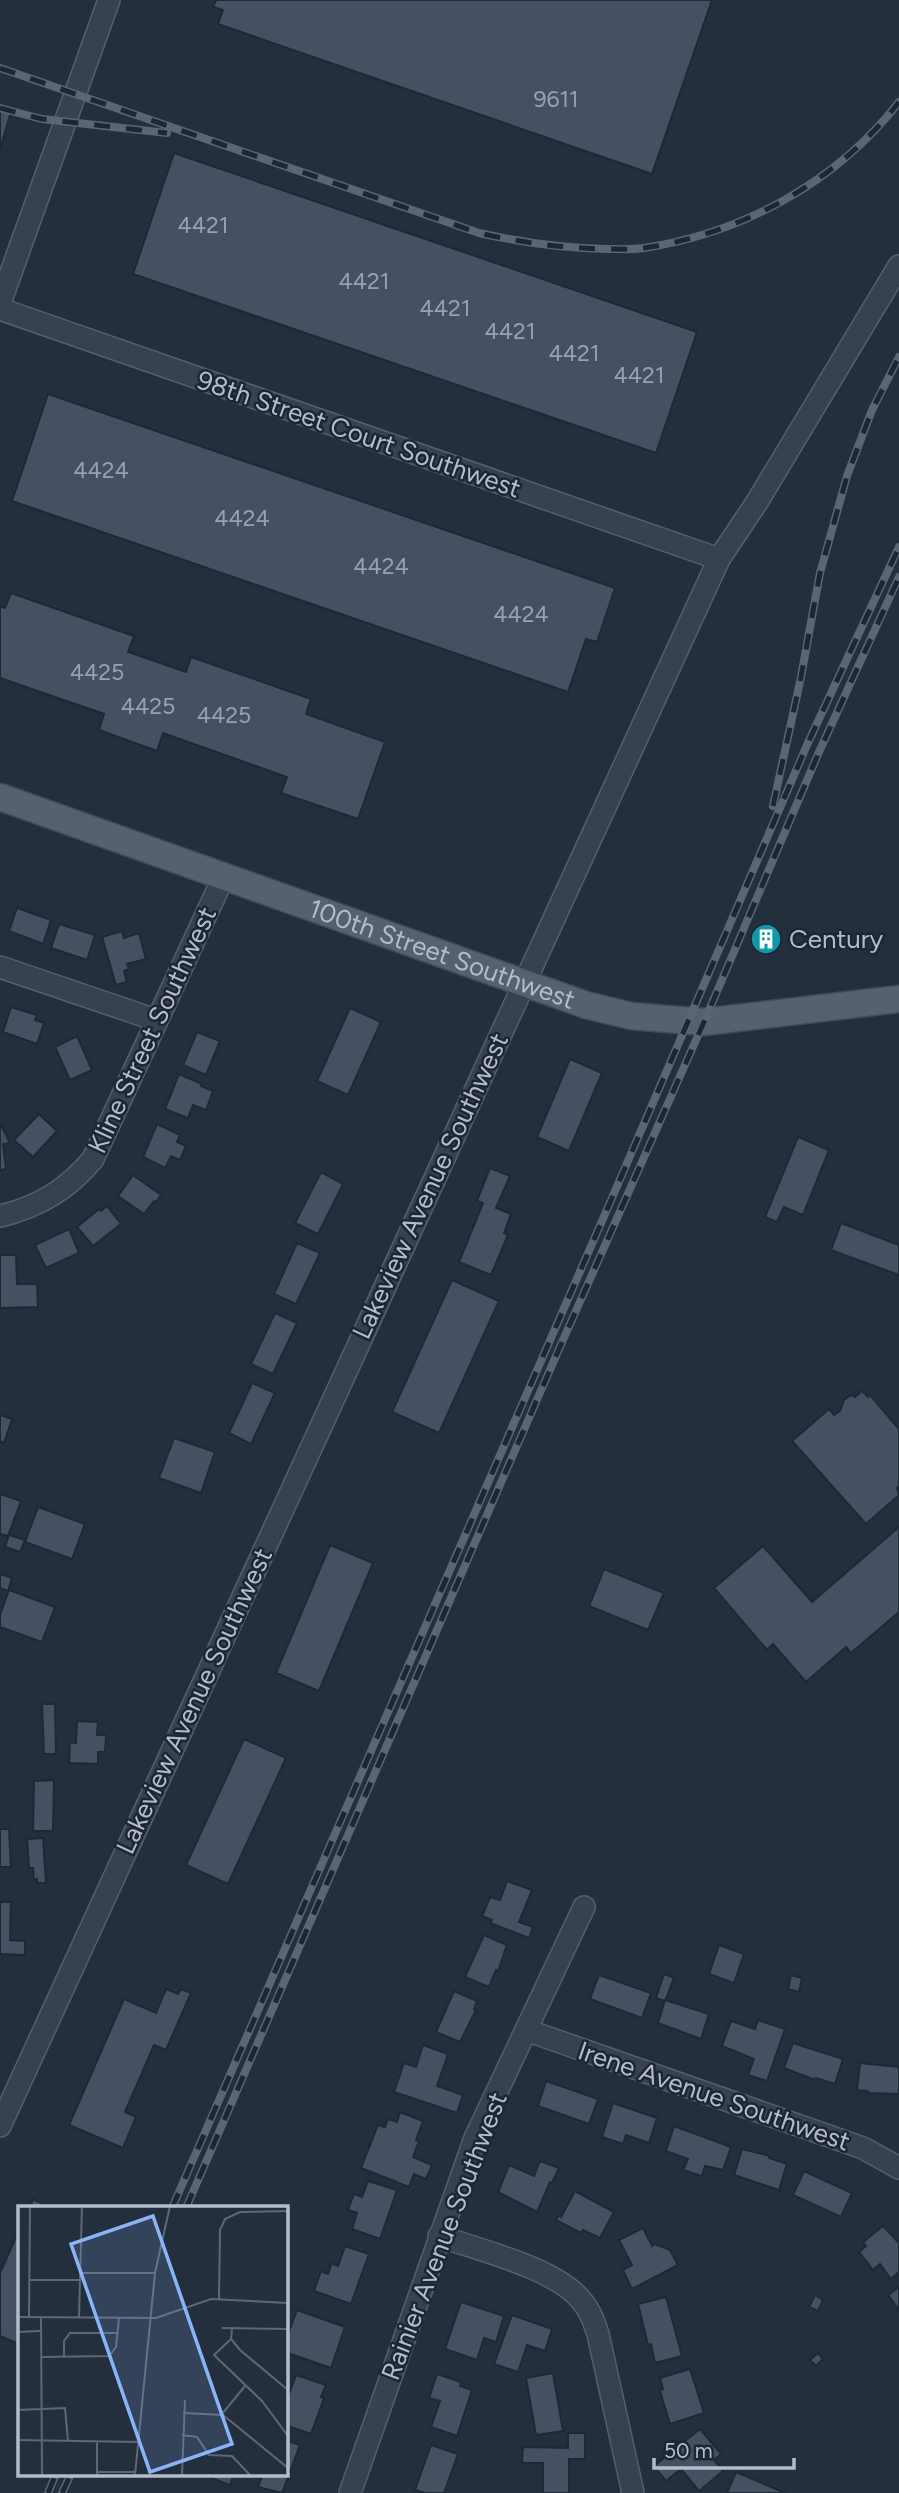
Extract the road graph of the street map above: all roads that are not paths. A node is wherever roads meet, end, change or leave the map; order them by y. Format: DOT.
graph roads {
  1 [pos="109,0"];
  2 [pos="899,266"];
  3 [pos="0,306"];
  4 [pos="719,559"];
  5 [pos="0,797"];
  6 [pos="224,876"];
  7 [pos="0,967"];
  8 [pos="523,983"];
  9 [pos="899,999"];
  10 [pos="156,1020"];
  11 [pos="0,1216"];
  12 [pos="584,1907"];
  13 [pos="526,2030"];
  14 [pos="0,2126"];
  15 [pos="899,2168"];
  16 [pos="439,2236"];
  17 [pos="350,2493"];
  18 [pos="632,2493"];
  1 -- 3 [label="street"];
  2 -- 4 [label="street, Lakeview Avenue Southwest"];
  3 -- 4 [label="street, 98th Street Court Southwest"];
  4 -- 8 [label="street, Lakeview Avenue Southwest"];
  5 -- 6 [label="main road, 100th Street Southwest"];
  6 -- 8 [label="main road, 100th Street Southwest"];
  6 -- 10 [label="street, Kline Street Southwest"];
  7 -- 10 [label="street"];
  8 -- 9 [label="main road, 100th Street Southwest"];
  8 -- 14 [label="street, Lakeview Avenue Southwest"];
  10 -- 11 [label="street, Kline Street Southwest"];
  12 -- 13 [label="street, Rainier Avenue Southwest"];
  13 -- 15 [label="street, Irene Avenue Southwest"];
  13 -- 16 [label="street, Rainier Avenue Southwest"];
  16 -- 17 [label="street, Rainier Avenue Southwest"];
  16 -- 18 [label="street"];
}
